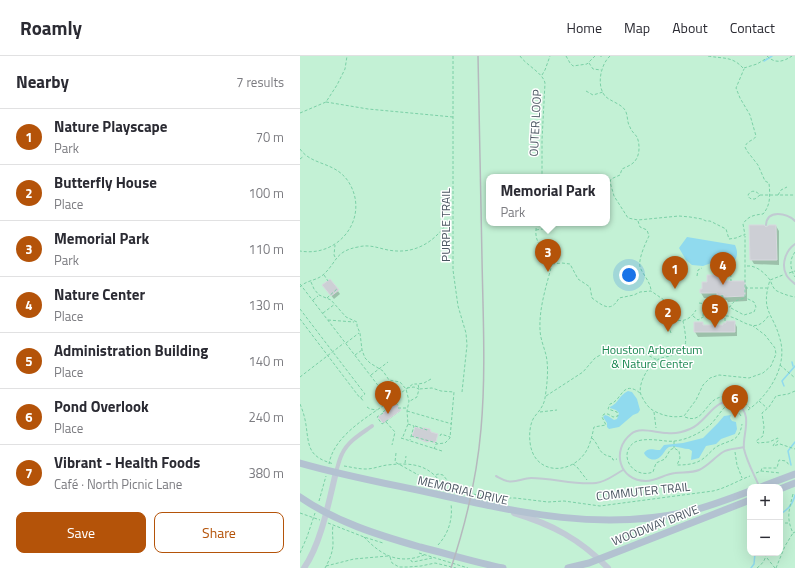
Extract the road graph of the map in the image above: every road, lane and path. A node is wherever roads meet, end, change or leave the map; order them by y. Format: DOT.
graph roads {
  1 [pos="347,56"];
  2 [pos="453,56"];
  3 [pos="520,56"];
  4 [pos="550,56"];
  5 [pos="566,56"];
  6 [pos="595,56"];
  7 [pos="610,56"];
  8 [pos="708,56"];
  9 [pos="792,56"];
  10 [pos="767,57"];
  11 [pos="588,62"];
  12 [pos="744,69"];
  13 [pos="602,70"];
  14 [pos="542,76"];
  15 [pos="586,91"];
  16 [pos="603,92"];
  17 [pos="326,102"];
  18 [pos="300,113"];
  19 [pos="454,117"];
  20 [pos="300,149"];
  21 [pos="305,155"];
  22 [pos="300,158"];
  23 [pos="542,174"];
  24 [pos="787,187"];
  25 [pos="760,195"];
  26 [pos="795,195"];
  27 [pos="770,196"];
  28 [pos="778,196"];
  29 [pos="453,219"];
  30 [pos="638,220"];
  31 [pos="795,221"];
  32 [pos="766,225"];
  33 [pos="537,226"];
  34 [pos="549,228"];
  35 [pos="536,230"];
  36 [pos="745,236"];
  37 [pos="335,244"];
  38 [pos="795,244"];
  39 [pos="300,251"];
  40 [pos="795,252"];
  41 [pos="336,258"];
  42 [pos="730,259"];
  43 [pos="552,264"];
  44 [pos="746,266"];
  45 [pos="702,268"];
  46 [pos="792,271"];
  47 [pos="795,271"];
  48 [pos="786,274"];
  49 [pos="324,275"];
  50 [pos="697,276"];
  51 [pos="795,277"];
  52 [pos="770,280"];
  53 [pos="328,281"];
  54 [pos="730,281"];
  55 [pos="310,282"];
  56 [pos="795,284"];
  57 [pos="300,285"];
  58 [pos="338,288"];
  59 [pos="745,288"];
  60 [pos="768,288"];
  61 [pos="651,291"];
  62 [pos="319,295"];
  63 [pos="722,295"];
  64 [pos="795,297"];
  65 [pos="326,298"];
  66 [pos="745,298"];
  67 [pos="312,300"];
  68 [pos="699,303"];
  69 [pos="336,304"];
  70 [pos="705,304"];
  71 [pos="722,307"];
  72 [pos="725,307"];
  73 [pos="730,307"];
  74 [pos="300,309"];
  75 [pos="696,310"];
  76 [pos="322,314"];
  77 [pos="769,314"];
  78 [pos="693,316"];
  79 [pos="725,316"];
  80 [pos="702,317"];
  81 [pos="672,318"];
  82 [pos="300,319"];
  83 [pos="327,320"];
  84 [pos="698,320"];
  85 [pos="683,321"];
  86 [pos="357,322"];
  87 [pos="698,322"];
  88 [pos="725,323"];
  89 [pos="753,326"];
  90 [pos="316,330"];
  91 [pos="360,333"];
  92 [pos="671,333"];
  93 [pos="311,334"];
  94 [pos="345,343"];
  95 [pos="362,350"];
  96 [pos="333,351"];
  97 [pos="776,354"];
  98 [pos="782,354"];
  99 [pos="328,355"];
  100 [pos="355,356"];
  101 [pos="659,359"];
  102 [pos="388,362"];
  103 [pos="780,365"];
  104 [pos="380,369"];
  105 [pos="350,373"];
  106 [pos="370,376"];
  107 [pos="300,377"];
  108 [pos="344,377"];
  109 [pos="795,378"];
  110 [pos="431,379"];
  111 [pos="418,384"];
  112 [pos="406,388"];
  113 [pos="419,389"];
  114 [pos="795,391"];
  115 [pos="462,392"];
  116 [pos="640,393"];
  117 [pos="545,396"];
  118 [pos="360,398"];
  119 [pos="392,399"];
  120 [pos="390,401"];
  121 [pos="409,401"];
  122 [pos="759,401"];
  123 [pos="364,402"];
  124 [pos="300,404"];
  125 [pos="385,405"];
  126 [pos="367,407"];
  127 [pos="380,408"];
  128 [pos="407,408"];
  129 [pos="767,408"];
  130 [pos="377,410"];
  131 [pos="557,410"];
  132 [pos="407,411"];
  133 [pos="654,411"];
  134 [pos="540,412"];
  135 [pos="744,412"];
  136 [pos="383,413"];
  137 [pos="741,416"];
  138 [pos="388,420"];
  139 [pos="386,422"];
  140 [pos="408,424"];
  141 [pos="452,424"];
  142 [pos="372,426"];
  143 [pos="414,426"];
  144 [pos="427,428"];
  145 [pos="656,432"];
  146 [pos="411,436"];
  147 [pos="440,436"];
  148 [pos="450,437"];
  149 [pos="592,437"];
  150 [pos="424,439"];
  151 [pos="410,441"];
  152 [pos="674,441"];
  153 [pos="439,444"];
  154 [pos="392,445"];
  155 [pos="422,445"];
  156 [pos="744,447"];
  157 [pos="674,448"];
  158 [pos="434,449"];
  159 [pos="735,449"];
  160 [pos="795,449"];
  161 [pos="442,451"];
  162 [pos="396,453"];
  163 [pos="406,456"];
  164 [pos="619,458"];
  165 [pos="329,462"];
  166 [pos="300,463"];
  167 [pos="405,463"];
  168 [pos="334,464"];
  169 [pos="573,464"];
  170 [pos="399,465"];
  171 [pos="677,465"];
  172 [pos="789,465"];
  173 [pos="344,466"];
  174 [pos="623,470"];
  175 [pos="761,471"];
  176 [pos="336,472"];
  177 [pos="675,473"];
  178 [pos="781,473"];
  179 [pos="754,474"];
  180 [pos="795,474"];
  181 [pos="326,476"];
  182 [pos="435,476"];
  183 [pos="496,476"];
  184 [pos="749,476"];
  185 [pos="742,478"];
  186 [pos="441,482"];
  187 [pos="591,483"];
  188 [pos="795,483"];
  189 [pos="759,484"];
  190 [pos="768,484"];
  191 [pos="783,488"];
  192 [pos="455,490"];
  193 [pos="747,492"];
  194 [pos="794,494"];
  195 [pos="300,497"];
  196 [pos="747,501"];
  197 [pos="451,503"];
  198 [pos="318,504"];
  199 [pos="497,508"];
  200 [pos="300,513"];
  201 [pos="315,513"];
  202 [pos="326,514"];
  203 [pos="314,517"];
  204 [pos="319,519"];
  205 [pos="783,523"];
  206 [pos="788,523"];
  207 [pos="333,525"];
  208 [pos="795,532"];
  209 [pos="793,533"];
  210 [pos="364,537"];
  211 [pos="436,547"];
  212 [pos="300,553"];
  213 [pos="389,556"];
  214 [pos="421,556"];
  215 [pos="766,557"];
  216 [pos="432,558"];
  217 [pos="411,559"];
  218 [pos="474,562"];
  219 [pos="326,567"];
  220 [pos="304,568"];
  221 [pos="456,568"];
  222 [pos="491,568"];
  223 [pos="503,568"];
  224 [pos="568,568"];
  225 [pos="608,568"];
  226 [pos="757,568"];
  227 [pos="776,568"];
  1 -- 17 [label="path"];
  2 -- 19 [label="path, PURPLE TRAIL"];
  3 -- 14 [label="path, OUTER LOOP"];
  4 -- 14 [label="path"];
  5 -- 11 [label="path"];
  6 -- 11 [label="path"];
  7 -- 13 [label="path"];
  8 -- 12 [label="path"];
  9 -- 10 [label="path"];
  10 -- 12 [label="path"];
  11 -- 13 [label="path"];
  12 -- 27 [label="path"];
  13 -- 16 [label="path"];
  14 -- 23 [label="path, OUTER LOOP"];
  15 -- 16 [label="path"];
  16 -- 30 [label="path"];
  17 -- 18 [label="path"];
  17 -- 19 [label="path"];
  19 -- 29 [label="path, PURPLE TRAIL"];
  20 -- 21 [label="path"];
  21 -- 22 [label="path"];
  21 -- 37 [label="path"];
  24 -- 28 [label="path"];
  25 -- 25 [label="path"];
  25 -- 27 [label="path"];
  26 -- 28 [label="path"];
  27 -- 28 [label="path"];
  27 -- 36 [label="path"];
  29 -- 41 [label="path"];
  29 -- 115 [label="path, PURPLE TRAIL"];
  30 -- 36 [label="path"];
  30 -- 61 [label="path"];
  31 -- 32 [label="lane"];
  33 -- 35 [label="path"];
  34 -- 35 [label="path"];
  35 -- 43 [label="path"];
  36 -- 44 [label="path"];
  37 -- 39 [label="path"];
  37 -- 41 [label="path"];
  38 -- 48 [label="lane"];
  40 -- 46 [label="path"];
  41 -- 49 [label="path"];
  42 -- 54 [label="path"];
  43 -- 61 [label="path"];
  43 -- 117 [label="path"];
  44 -- 52 [label="path"];
  44 -- 59 [label="path"];
  45 -- 50 [label="path"];
  46 -- 47 [label="path"];
  46 -- 48 [label="path"];
  46 -- 51 [label="path"];
  48 -- 52 [label="path"];
  48 -- 56 [label="lane"];
  49 -- 53 [label="path"];
  49 -- 55 [label="path"];
  52 -- 60 [label="path"];
  52 -- 64 [label="path"];
  55 -- 57 [label="path"];
  55 -- 62 [label="path"];
  57 -- 67 [label="path"];
  58 -- 65 [label="path"];
  59 -- 60 [label="path"];
  59 -- 66 [label="path"];
  60 -- 77 [label="path"];
  61 -- 81 [label="path"];
  62 -- 65 [label="path"];
  62 -- 67 [label="path"];
  63 -- 71 [label="path"];
  65 -- 69 [label="path"];
  66 -- 73 [label="path"];
  66 -- 73 [label="path"];
  67 -- 76 [label="path"];
  68 -- 70 [label="path"];
  69 -- 76 [label="path"];
  69 -- 86 [label="path"];
  70 -- 71 [label="path"];
  70 -- 80 [label="path"];
  71 -- 72 [label="path"];
  72 -- 73 [label="path"];
  72 -- 79 [label="path"];
  74 -- 90 [label="path"];
  75 -- 78 [label="path"];
  76 -- 83 [label="path"];
  77 -- 89 [label="path"];
  77 -- 98 [label="path"];
  78 -- 84 [label="path"];
  78 -- 85 [label="path"];
  79 -- 80 [label="path"];
  79 -- 88 [label="path"];
  79 -- 89 [label="path"];
  80 -- 84 [label="path"];
  81 -- 85 [label="path"];
  81 -- 92 [label="path"];
  82 -- 93 [label="path"];
  83 -- 86 [label="path"];
  83 -- 94 [label="path"];
  84 -- 87 [label="path"];
  85 -- 101 [label="path"];
  86 -- 91 [label="path"];
  89 -- 97 [label="path"];
  90 -- 93 [label="path"];
  90 -- 96 [label="path"];
  91 -- 94 [label="path"];
  91 -- 95 [label="path"];
  93 -- 99 [label="path"];
  94 -- 96 [label="path"];
  94 -- 100 [label="path"];
  95 -- 100 [label="path"];
  95 -- 104 [label="path"];
  96 -- 99 [label="path"];
  96 -- 105 [label="path"];
  97 -- 98 [label="path"];
  97 -- 133 [label="path"];
  98 -- 103 [label="path"];
  99 -- 107 [label="path"];
  99 -- 108 [label="path"];
  100 -- 106 [label="path"];
  101 -- 116 [label="path"];
  101 -- 117 [label="path"];
  102 -- 104 [label="path"];
  103 -- 109 [label="path"];
  103 -- 122 [label="path"];
  104 -- 106 [label="path"];
  104 -- 112 [label="path"];
  105 -- 108 [label="path"];
  105 -- 118 [label="path"];
  106 -- 120 [label="path"];
  108 -- 118 [label="path"];
  110 -- 111 [label="path"];
  111 -- 112 [label="path"];
  111 -- 113 [label="path"];
  112 -- 113 [label="path"];
  112 -- 119 [label="path"];
  112 -- 121 [label="path"];
  113 -- 121 [label="path"];
  113 -- 141 [label="path"];
  114 -- 129 [label="path"];
  116 -- 133 [label="path"];
  116 -- 149 [label="path"];
  117 -- 134 [label="path"];
  118 -- 123 [label="path"];
  119 -- 120 [label="path"];
  119 -- 128 [label="path"];
  120 -- 125 [label="path"];
  121 -- 128 [label="path"];
  122 -- 129 [label="path"];
  122 -- 135 [label="path"];
  124 -- 165 [label="path"];
  125 -- 127 [label="path"];
  125 -- 136 [label="path"];
  126 -- 130 [label="path"];
  127 -- 130 [label="path"];
  127 -- 136 [label="path"];
  128 -- 132 [label="path"];
  129 -- 160 [label="path"];
  130 -- 165 [label="path"];
  131 -- 134 [label="path"];
  132 -- 140 [label="path"];
  132 -- 141 [label="path"];
  133 -- 145 [label="path"];
  134 -- 169 [label="path"];
  135 -- 137 [label="path"];
  135 -- 145 [label="lane"];
  135 -- 156 [label="lane"];
  136 -- 139 [label="path"];
  137 -- 152 [label="path"];
  137 -- 171 [label="path"];
  138 -- 139 [label="path"];
  139 -- 154 [label="path"];
  140 -- 143 [label="path"];
  140 -- 151 [label="path"];
  141 -- 148 [label="path"];
  142 -- 176 [label="street"];
  143 -- 144 [label="path"];
  143 -- 146 [label="path"];
  145 -- 164 [label="lane"];
  146 -- 150 [label="path"];
  146 -- 151 [label="path"];
  147 -- 148 [label="path"];
  148 -- 153 [label="path"];
  149 -- 164 [label="path"];
  149 -- 169 [label="path"];
  150 -- 153 [label="path"];
  150 -- 155 [label="path"];
  151 -- 155 [label="path"];
  152 -- 157 [label="path"];
  152 -- 157 [label="path"];
  153 -- 158 [label="path"];
  155 -- 158 [label="path"];
  156 -- 159 [label="lane"];
  156 -- 179 [label="lane"];
  157 -- 171 [label="path"];
  158 -- 161 [label="path"];
  159 -- 177 [label="lane"];
  159 -- 185 [label="path"];
  162 -- 170 [label="path"];
  163 -- 167 [label="path"];
  164 -- 174 [label="lane"];
  165 -- 168 [label="path"];
  166 -- 176 [label="main road, MEMORIAL DRIVE"];
  167 -- 170 [label="path"];
  167 -- 182 [label="path"];
  169 -- 187 [label="path"];
  170 -- 173 [label="path"];
  170 -- 192 [label="path, COMMUTER TRAIL"];
  171 -- 177 [label="path"];
  172 -- 175 [label="path"];
  174 -- 177 [label="lane"];
  174 -- 187 [label="lane"];
  175 -- 178 [label="path"];
  175 -- 179 [label="path"];
  176 -- 199 [label="main road, MEMORIAL DRIVE"];
  176 -- 202 [label="main road"];
  179 -- 189 [label="lane"];
  180 -- 190 [label="main road"];
  181 -- 198 [label="path"];
  182 -- 186 [label="path"];
  182 -- 192 [label="path"];
  183 -- 187 [label="lane"];
  184 -- 185 [label="path, COMMUTER TRAIL"];
  185 -- 192 [label="path, COMMUTER TRAIL"];
  188 -- 191 [label="main road"];
  193 -- 199 [label="main road, WOODWAY DRIVE"];
  194 -- 206 [label="path"];
  195 -- 202 [label="main road"];
  196 -- 224 [label="main road, WOODWAY DRIVE"];
  197 -- 211 [label="path"];
  199 -- 225 [label="main road, MEMORIAL DRIVE"];
  200 -- 203 [label="path"];
  201 -- 203 [label="path"];
  202 -- 218 [label="main road"];
  202 -- 220 [label="main road"];
  203 -- 204 [label="path"];
  203 -- 212 [label="path"];
  205 -- 206 [label="path"];
  206 -- 209 [label="path"];
  207 -- 219 [label="path"];
  208 -- 209 [label="path"];
  209 -- 227 [label="path"];
  210 -- 213 [label="path"];
  213 -- 217 [label="path"];
  213 -- 219 [label="path"];
  213 -- 221 [label="path"];
  214 -- 217 [label="path"];
  215 -- 226 [label="path"];
  215 -- 227 [label="path"];
  216 -- 217 [label="path"];
  218 -- 222 [label="main road"];
  218 -- 223 [label="main road"];
}
